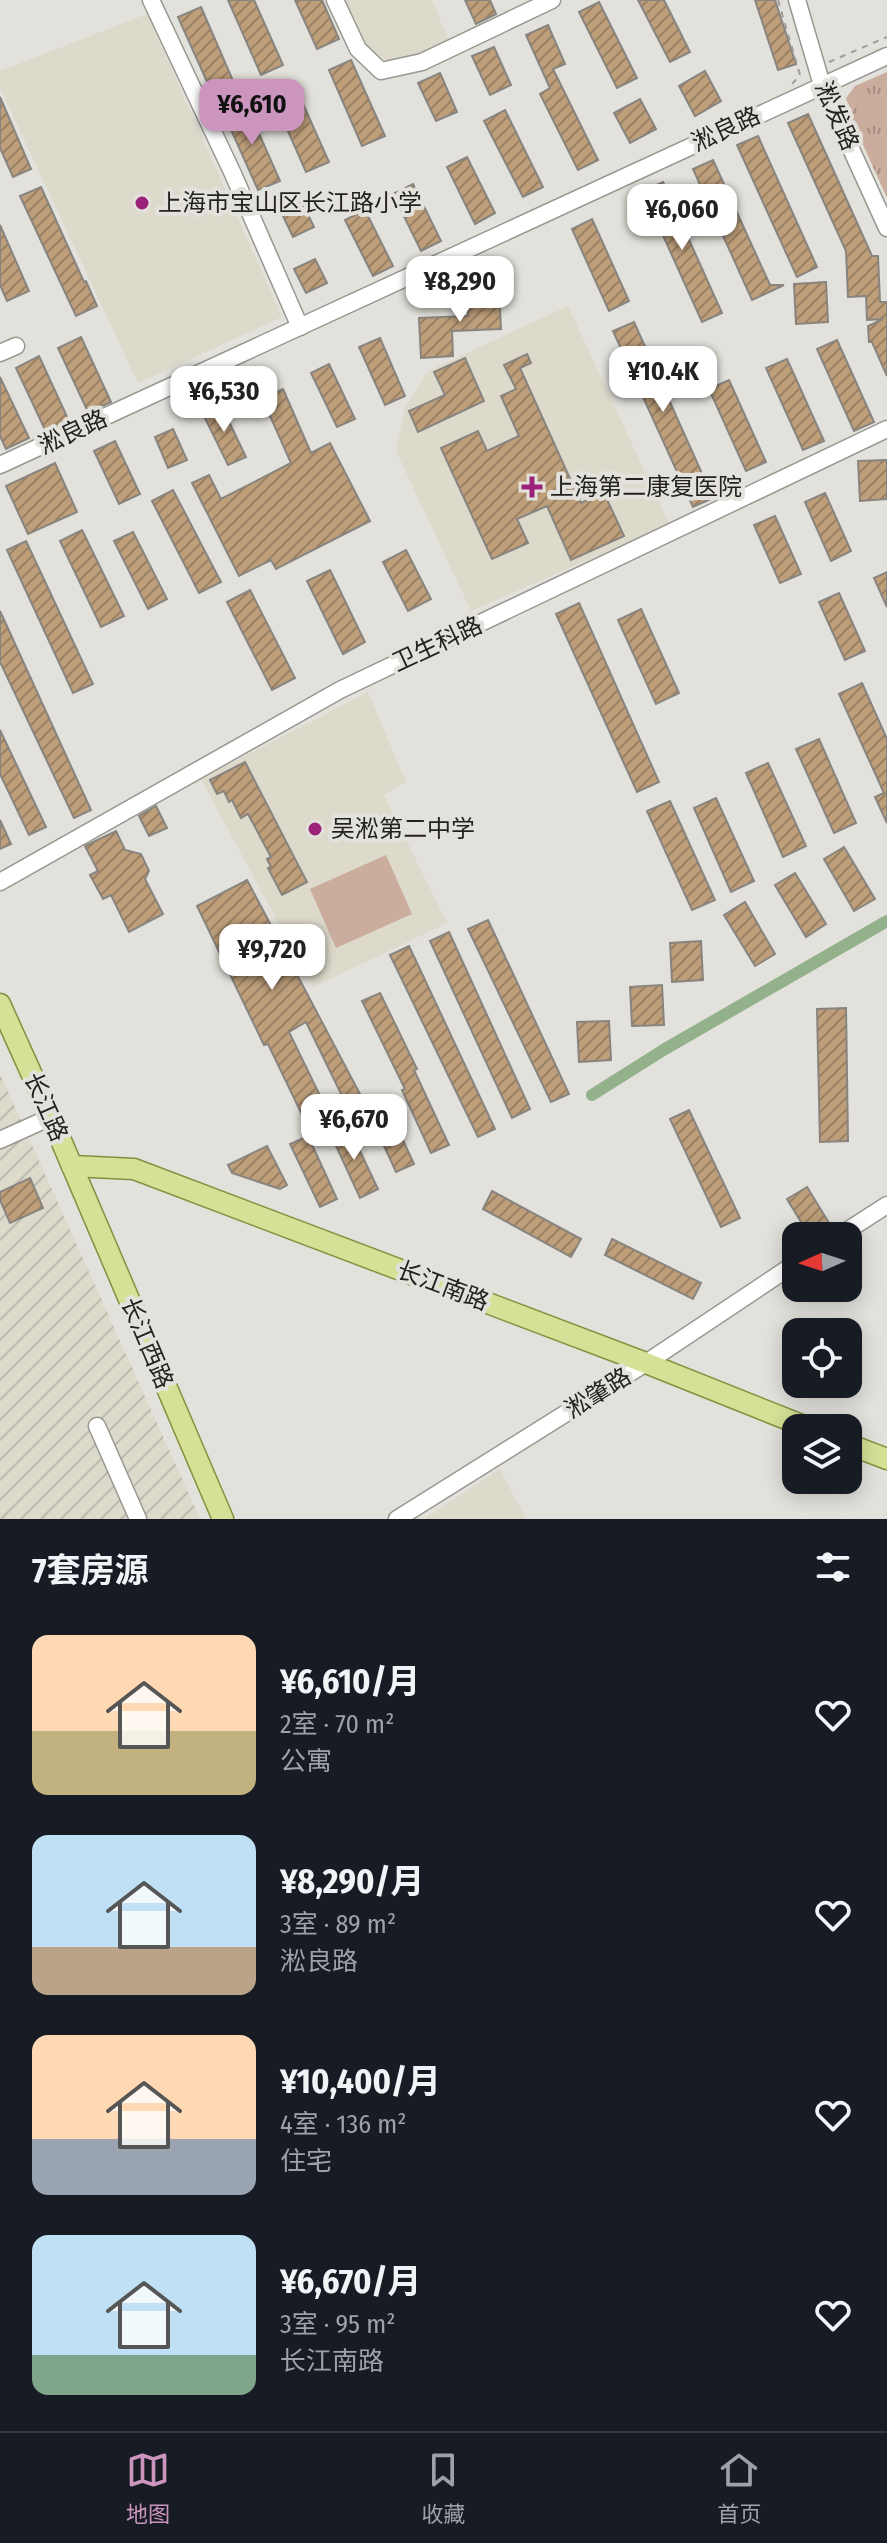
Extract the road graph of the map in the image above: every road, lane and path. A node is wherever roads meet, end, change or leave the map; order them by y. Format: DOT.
graph roads {
  1 [pos="151,0"];
  2 [pos="335,0"];
  3 [pos="552,0"];
  4 [pos="778,0"];
  5 [pos="797,0"];
  6 [pos="887,37"];
  7 [pos="887,56"];
  8 [pos="817,68"];
  9 [pos="822,85"];
  10 [pos="796,97"];
  11 [pos="887,228"];
  12 [pos="300,327"];
  13 [pos="887,429"];
  14 [pos="0,465"];
  15 [pos="0,882"];
  16 [pos="0,1004"];
  17 [pos="51,1117"];
  18 [pos="0,1140"];
  19 [pos="72,1166"];
  20 [pos="887,1205"];
  21 [pos="861,1222"];
  22 [pos="782,1272"];
  23 [pos="646,1363"];
  24 [pos="782,1417"];
  25 [pos="97,1426"];
  26 [pos="862,1449"];
  27 [pos="887,1459"];
  28 [pos="138,1519"];
  29 [pos="223,1519"];
  30 [pos="397,1519"];
  1 -- 12 [label="street"];
  2 -- 3 [label="street"];
  4 -- 10 [label="path"];
  5 -- 8 [label="street, 淞发路"];
  6 -- 8 [label="path"];
  7 -- 9 [label="street, 淞良路"];
  8 -- 9 [label="street, 淞发路"];
  9 -- 10 [label="street, 淞良路"];
  9 -- 11 [label="street, 淞发路"];
  10 -- 12 [label="street, 淞良路"];
  12 -- 14 [label="street, 淞良路"];
  13 -- 15 [label="street, 卫生科路"];
  16 -- 17 [label="main road, 长江路"];
  17 -- 18 [label="street"];
  17 -- 19 [label="main road, 长江路"];
  19 -- 23 [label="main road, 长江南路"];
  19 -- 29 [label="main road, 长江西路"];
  20 -- 21 [label="street"];
  22 -- 23 [label="street, 淞肇路"];
  23 -- 24 [label="main road, 长江南路"];
  23 -- 30 [label="street, 淞肇路"];
  25 -- 28 [label="street"];
  26 -- 27 [label="main road"];
}
